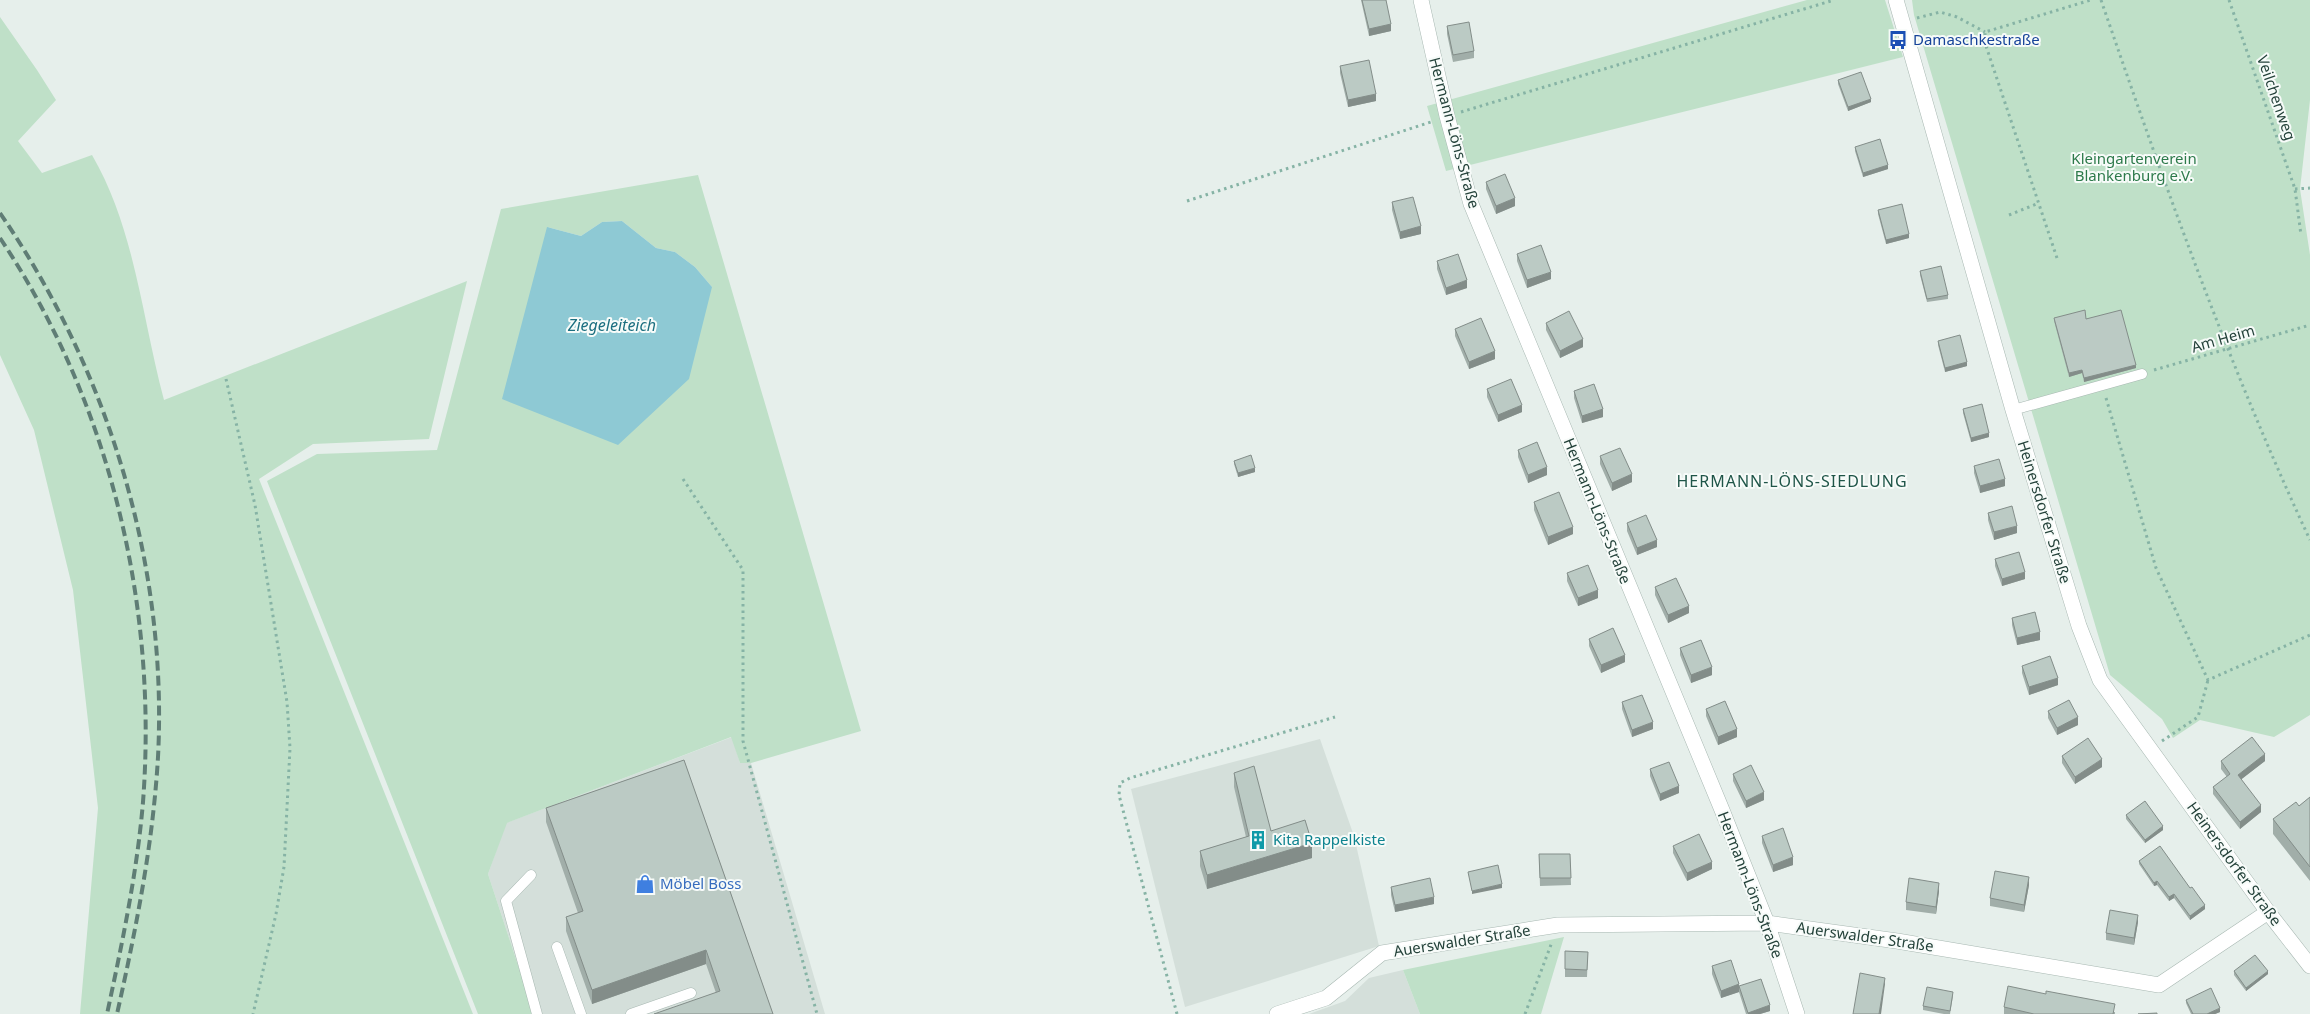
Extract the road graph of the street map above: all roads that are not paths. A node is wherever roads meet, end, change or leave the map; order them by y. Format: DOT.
graph roads {
  1 [pos="1421,0"];
  2 [pos="1896,0"];
  3 [pos="2142,374"];
  4 [pos="2013,410"];
  5 [pos="531,875"];
  6 [pos="2268,912"];
  7 [pos="1767,924"];
  8 [pos="557,947"];
  9 [pos="2310,966"];
  10 [pos="691,993"];
  11 [pos="537,1014"];
  12 [pos="581,1014"];
  13 [pos="631,1014"];
  14 [pos="1277,1014"];
  15 [pos="1797,1014"];
  1 -- 7 [label="street, Hermann-Löns-Straße"];
  2 -- 4 [label="street, Heinersdorfer Straße"];
  3 -- 4 [label="lane"];
  4 -- 6 [label="street, Heinersdorfer Straße"];
  5 -- 11 [label="lane"];
  6 -- 7 [label="street, Auerswalder Straße"];
  6 -- 9 [label="street, Heinersdorfer Straße"];
  7 -- 14 [label="street, Auerswalder Straße"];
  7 -- 15 [label="street, Hermann-Löns-Straße"];
  8 -- 12 [label="lane"];
  10 -- 13 [label="lane"];
}
